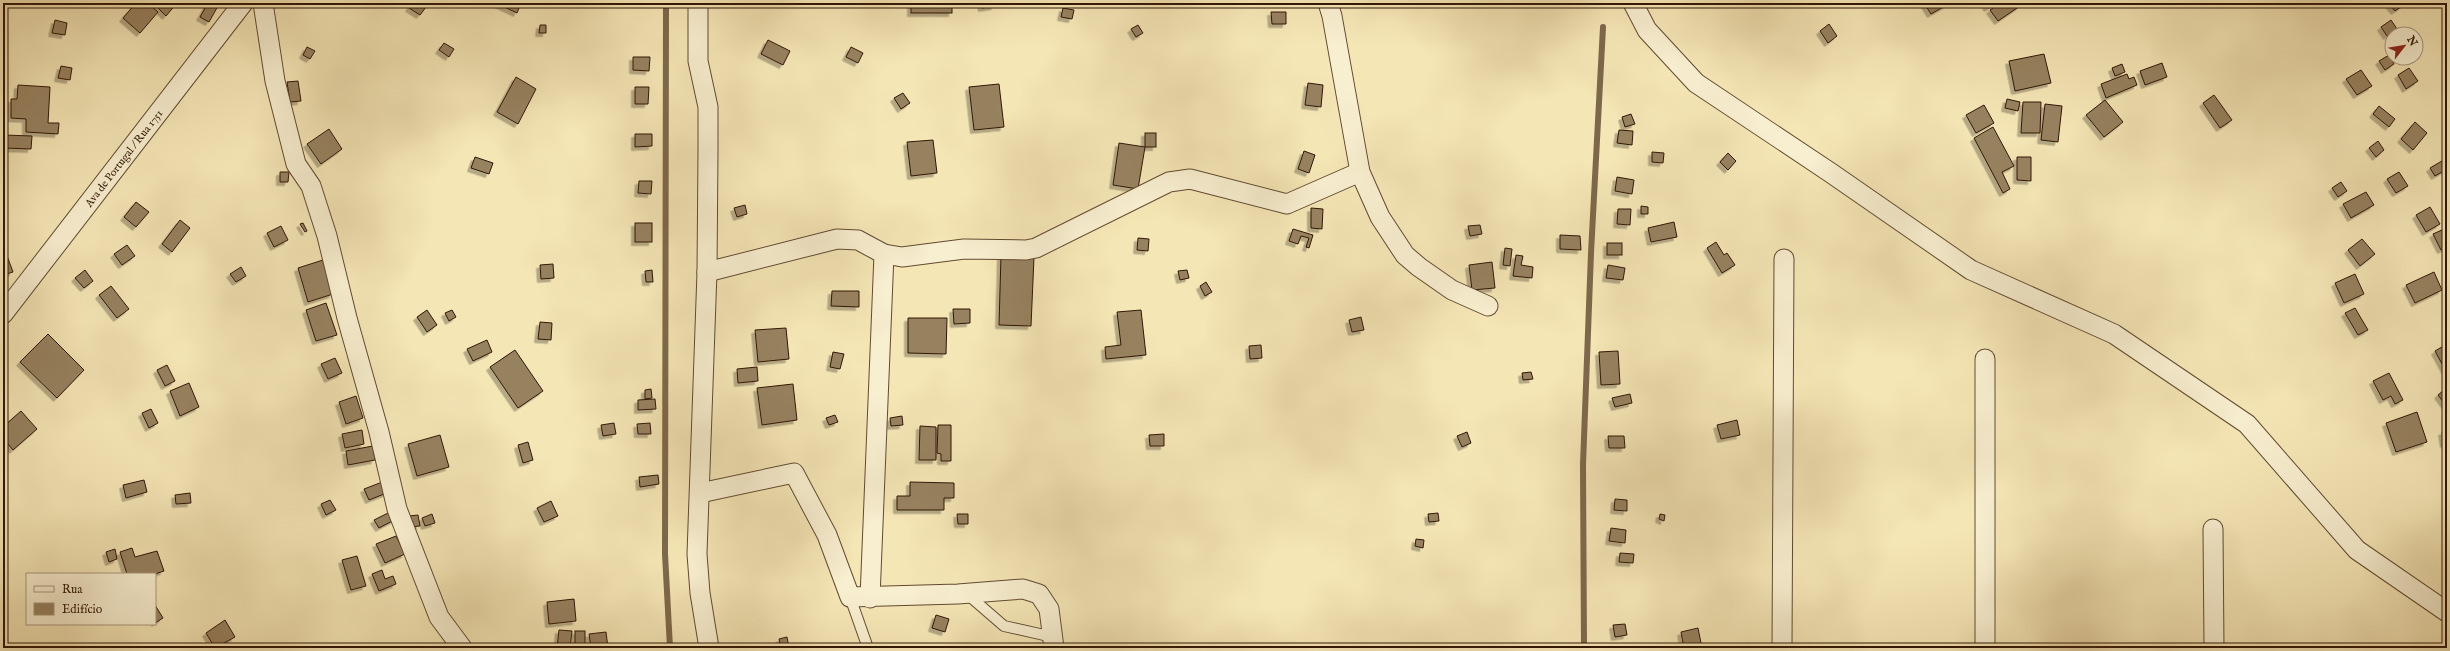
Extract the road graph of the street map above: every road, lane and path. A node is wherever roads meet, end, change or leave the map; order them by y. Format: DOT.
graph roads {
  1 [pos="243,3"];
  2 [pos="263,3"];
  3 [pos="698,3"];
  4 [pos="1328,3"];
  5 [pos="1633,3"];
  6 [pos="1360,172"];
  7 [pos="884,254"];
  8 [pos="1784,259"];
  9 [pos="707,272"];
  10 [pos="1488,306"];
  11 [pos="3,314"];
  12 [pos="1985,359"];
  13 [pos="700,493"];
  14 [pos="2213,529"];
  15 [pos="968,594"];
  16 [pos="850,597"];
  17 [pos="870,598"];
  18 [pos="2447,612"];
  19 [pos="1054,643"];
  20 [pos="462,648"];
  21 [pos="709,648"];
  22 [pos="868,648"];
  23 [pos="1782,648"];
  24 [pos="1985,648"];
  25 [pos="2214,648"];
  1 -- 11 [label="street, Ava de Portugal / Rua 1751"];
  2 -- 20 [label="street"];
  3 -- 9 [label="street"];
  4 -- 6 [label="street"];
  5 -- 18 [label="street"];
  6 -- 7 [label="street"];
  6 -- 10 [label="street"];
  7 -- 9 [label="street"];
  7 -- 17 [label="street"];
  8 -- 23 [label="street"];
  9 -- 13 [label="street"];
  12 -- 24 [label="street"];
  13 -- 16 [label="street"];
  13 -- 21 [label="street"];
  14 -- 25 [label="street"];
  15 -- 17 [label="street"];
  15 -- 19 [label="lane"];
  15 -- 19 [label="street"];
  16 -- 17 [label="street"];
  16 -- 22 [label="lane"];
}
